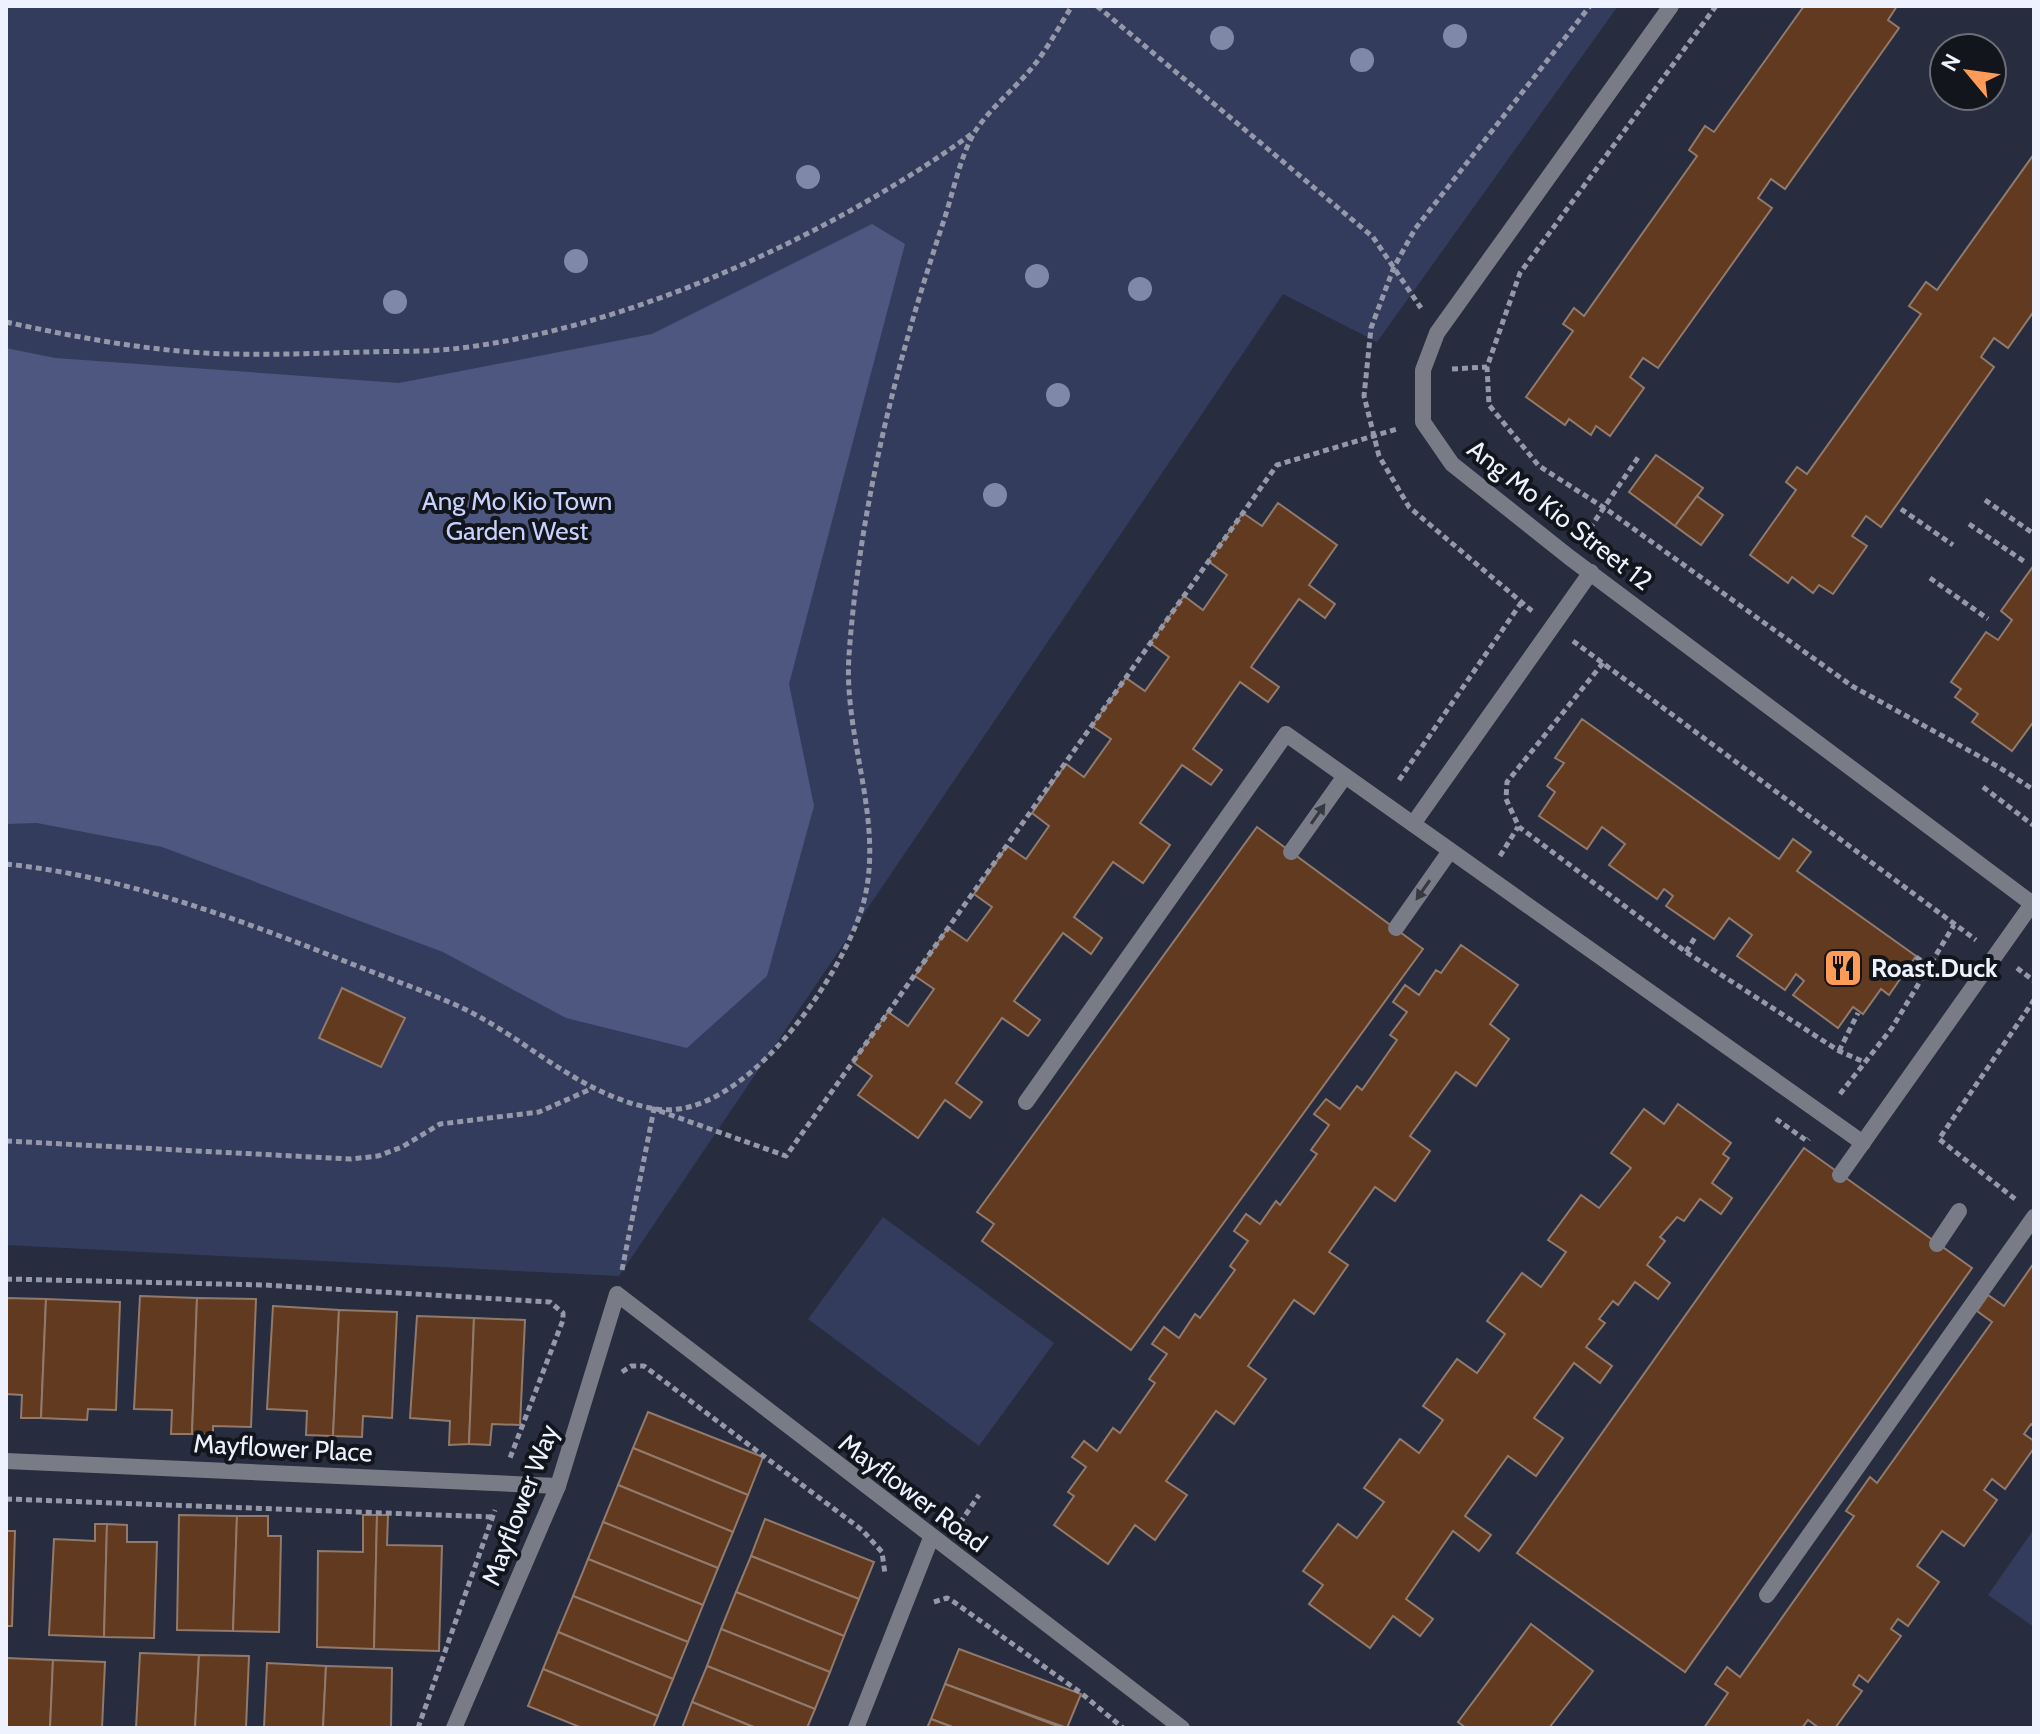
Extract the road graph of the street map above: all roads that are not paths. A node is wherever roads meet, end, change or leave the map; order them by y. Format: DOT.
graph roads {
  1 [pos="1671,6"];
  2 [pos="1591,572"];
  3 [pos="1345,776"];
  4 [pos="1413,824"];
  5 [pos="1450,851"];
  6 [pos="1291,852"];
  7 [pos="2033,903"];
  8 [pos="1396,928"];
  9 [pos="1026,1102"];
  10 [pos="1863,1143"];
  11 [pos="1840,1175"];
  12 [pos="1959,1211"];
  13 [pos="2034,1217"];
  14 [pos="1937,1244"];
  15 [pos="617,1294"];
  16 [pos="6,1461"];
  17 [pos="558,1486"];
  18 [pos="931,1538"];
  19 [pos="1767,1595"];
  20 [pos="454,1728"];
  21 [pos="856,1728"];
  22 [pos="1182,1728"];
  1 -- 2 [label="street, Ang Mo Kio Street 12"];
  2 -- 4 [label="street"];
  2 -- 7 [label="street, Ang Mo Kio Street 12"];
  3 -- 4 [label="street"];
  6 -- 3 [label="street, one-way"];
  3 -- 9 [label="street"];
  4 -- 5 [label="street"];
  5 -- 8 [label="street, one-way"];
  5 -- 10 [label="street"];
  7 -- 10 [label="street"];
  10 -- 11 [label="street"];
  12 -- 14 [label="street"];
  13 -- 19 [label="street"];
  15 -- 17 [label="street, Mayflower Way"];
  15 -- 18 [label="street, Mayflower Road"];
  16 -- 17 [label="street, Mayflower Place"];
  17 -- 20 [label="street, Mayflower Way"];
  18 -- 21 [label="street"];
  18 -- 22 [label="street, Mayflower Road"];
}
